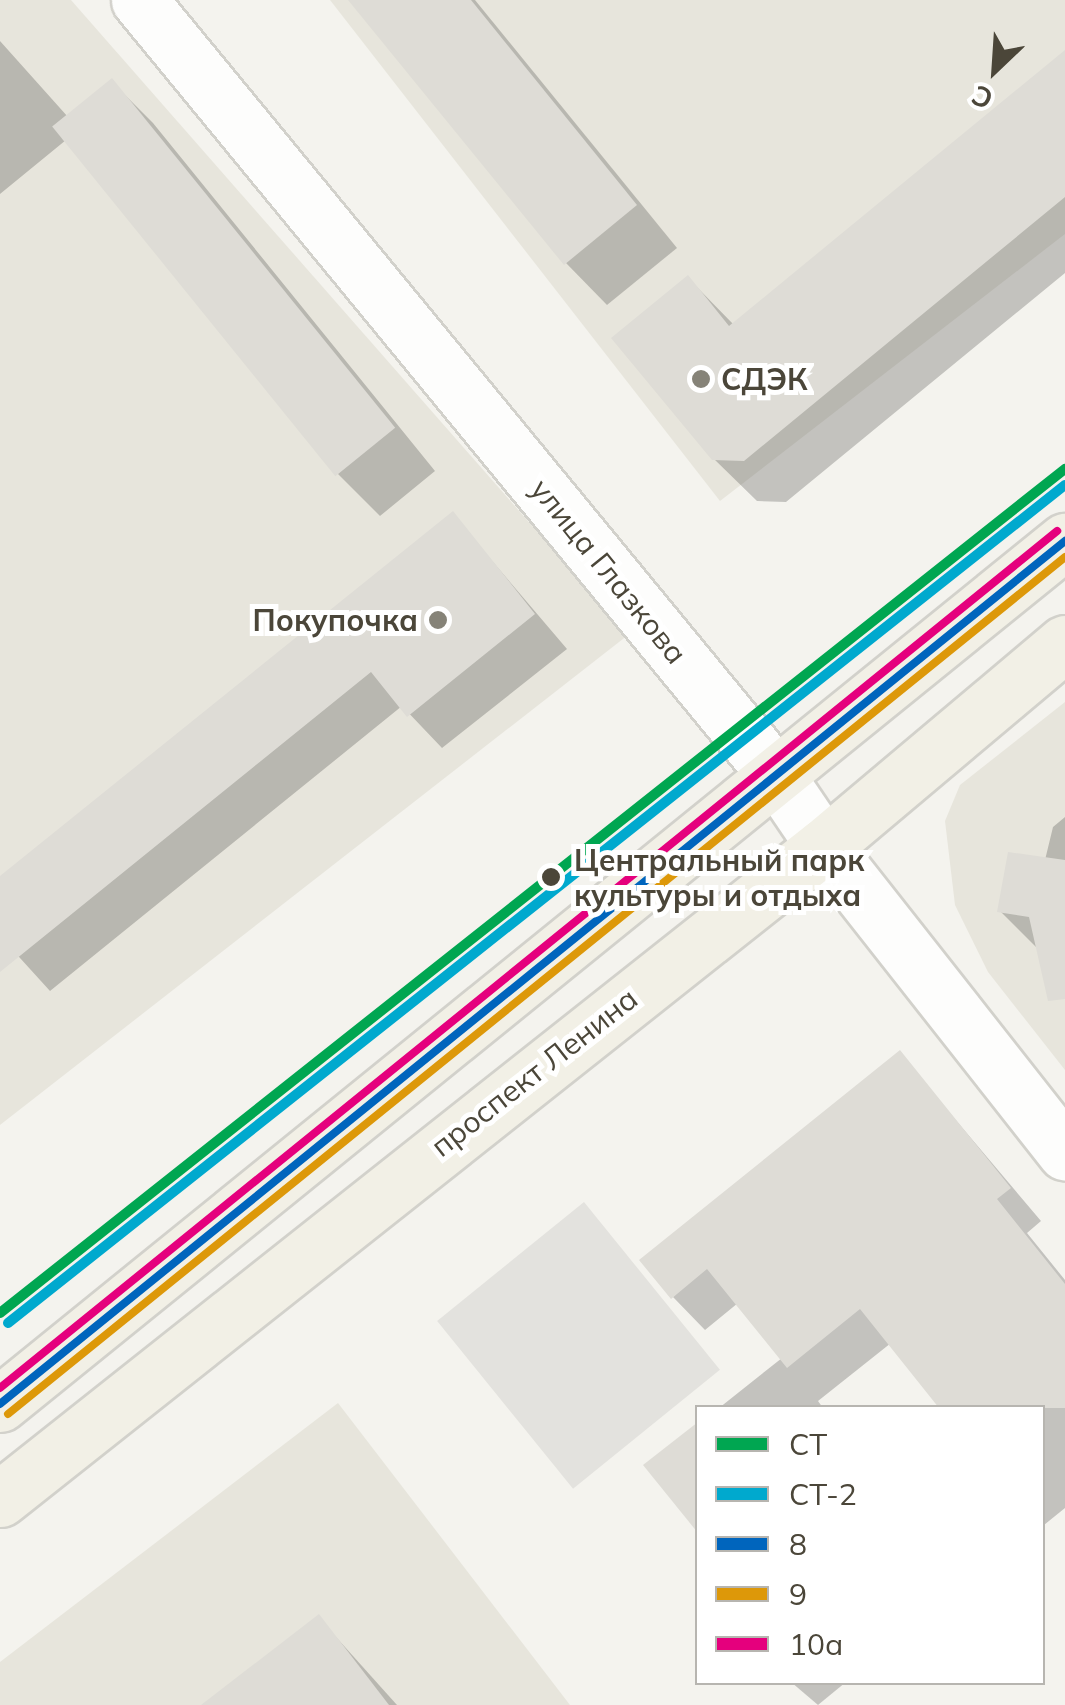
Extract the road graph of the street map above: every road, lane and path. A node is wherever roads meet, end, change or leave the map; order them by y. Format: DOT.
graph roads {
  1 [pos="139,0"];
  2 [pos="1065,541"];
  3 [pos="1065,643"];
  4 [pos="776,775"];
  5 [pos="824,846"];
  6 [pos="1065,1152"];
  7 [pos="0,1404"];
  8 [pos="0,1499"];
  1 -- 4 [label="street, улица Глазкова"];
  2 -- 4 [label="main road"];
  3 -- 5 [label="main road, проспект Ленина"];
  4 -- 5 [label="street, улица Глазкова"];
  4 -- 7 [label="main road"];
  5 -- 6 [label="street, улица Глазкова"];
  5 -- 8 [label="main road, проспект Ленина"];
}
